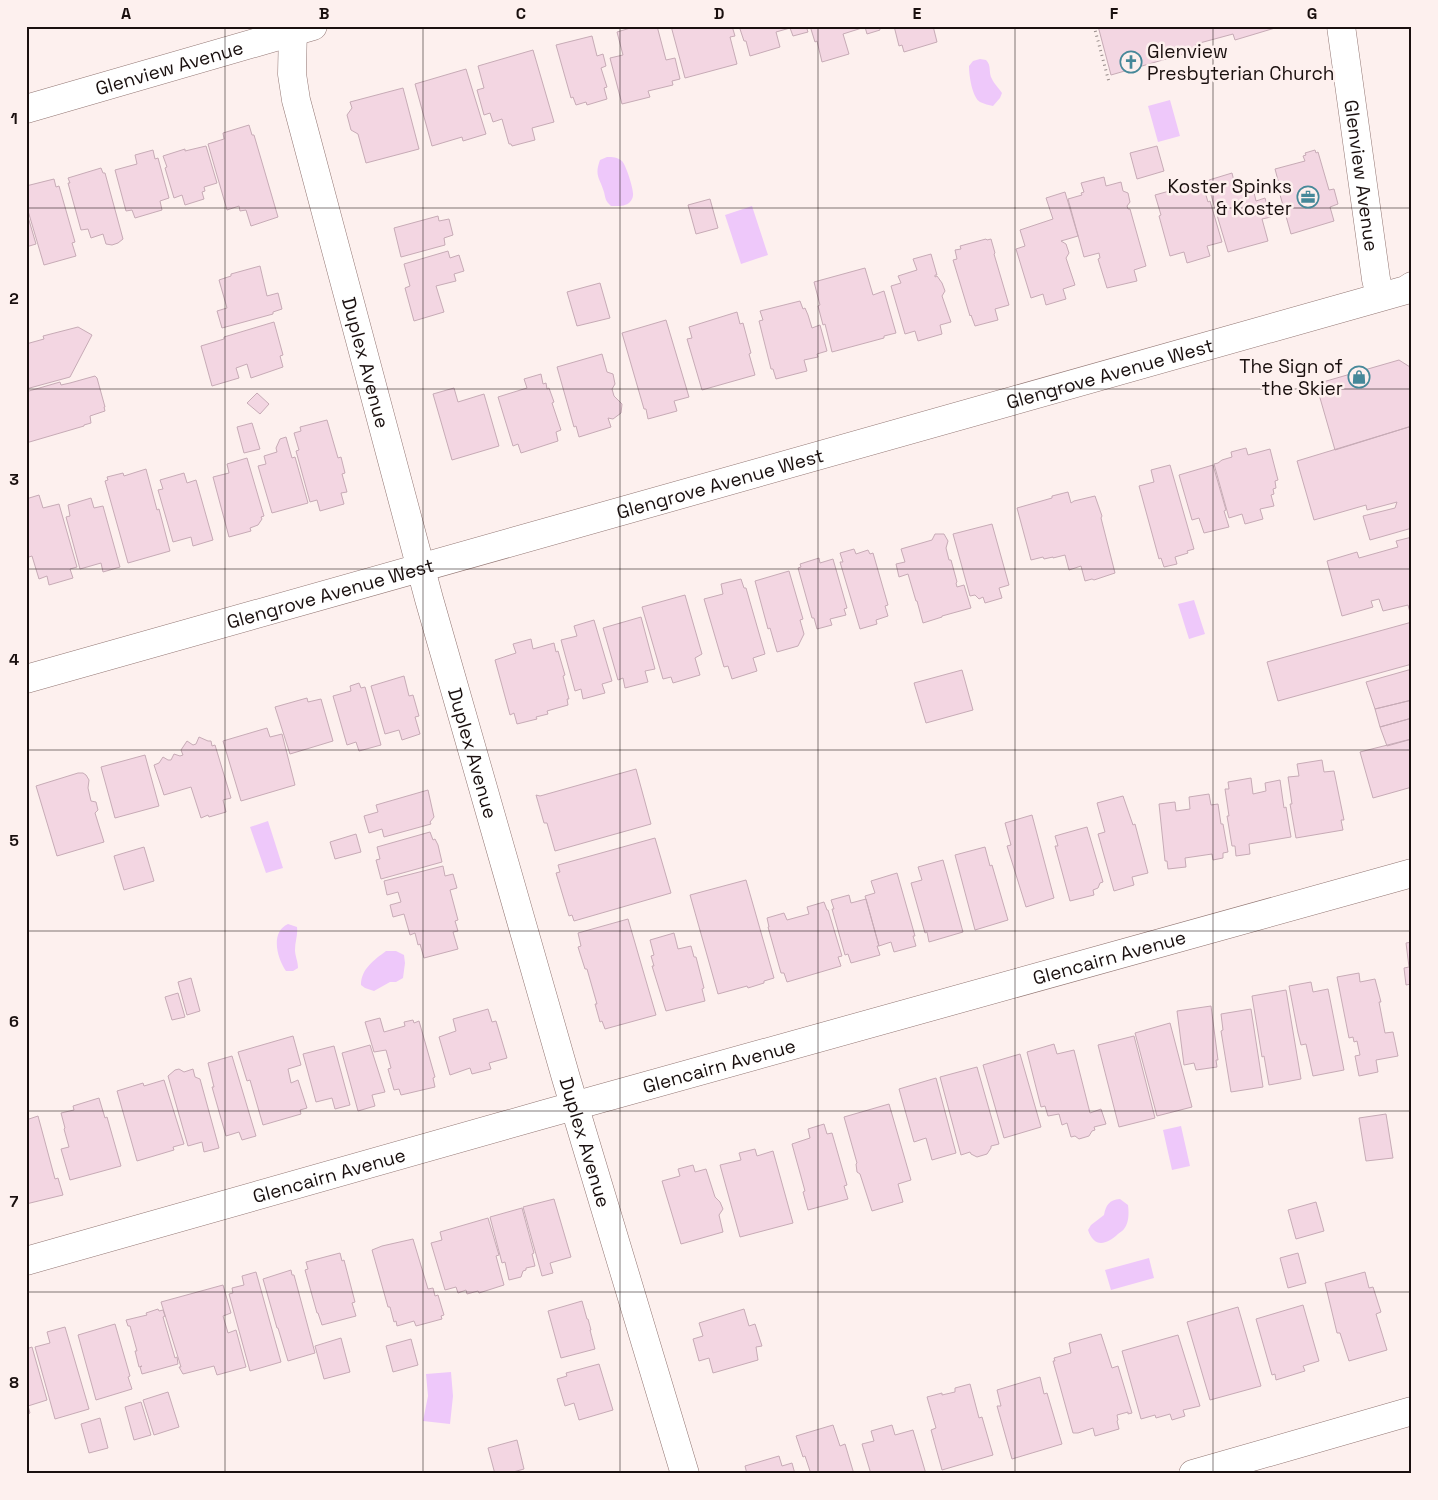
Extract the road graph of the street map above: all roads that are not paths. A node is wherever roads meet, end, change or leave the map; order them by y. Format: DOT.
graph roads {
  1 [pos="1341,26"];
  2 [pos="300,28"];
  3 [pos="26,109"];
  4 [pos="1412,286"];
  5 [pos="1380,296"];
  6 [pos="421,568"];
  7 [pos="26,679"];
  8 [pos="1412,873"];
  9 [pos="576,1106"];
  10 [pos="26,1261"];
  11 [pos="1412,1411"];
  12 [pos="685,1474"];
  13 [pos="1193,1474"];
  1 -- 5 [label="street, Glenview Avenue"];
  2 -- 3 [label="street, Glenview Avenue"];
  2 -- 6 [label="street, Duplex Avenue"];
  4 -- 5 [label="street, Glengrove Avenue West"];
  5 -- 6 [label="street, Glengrove Avenue West"];
  6 -- 7 [label="street, Glengrove Avenue West"];
  6 -- 9 [label="street, Duplex Avenue"];
  8 -- 9 [label="street, Glencairn Avenue"];
  9 -- 10 [label="street, Glencairn Avenue"];
  9 -- 12 [label="street, Duplex Avenue"];
  11 -- 13 [label="street"];
}
